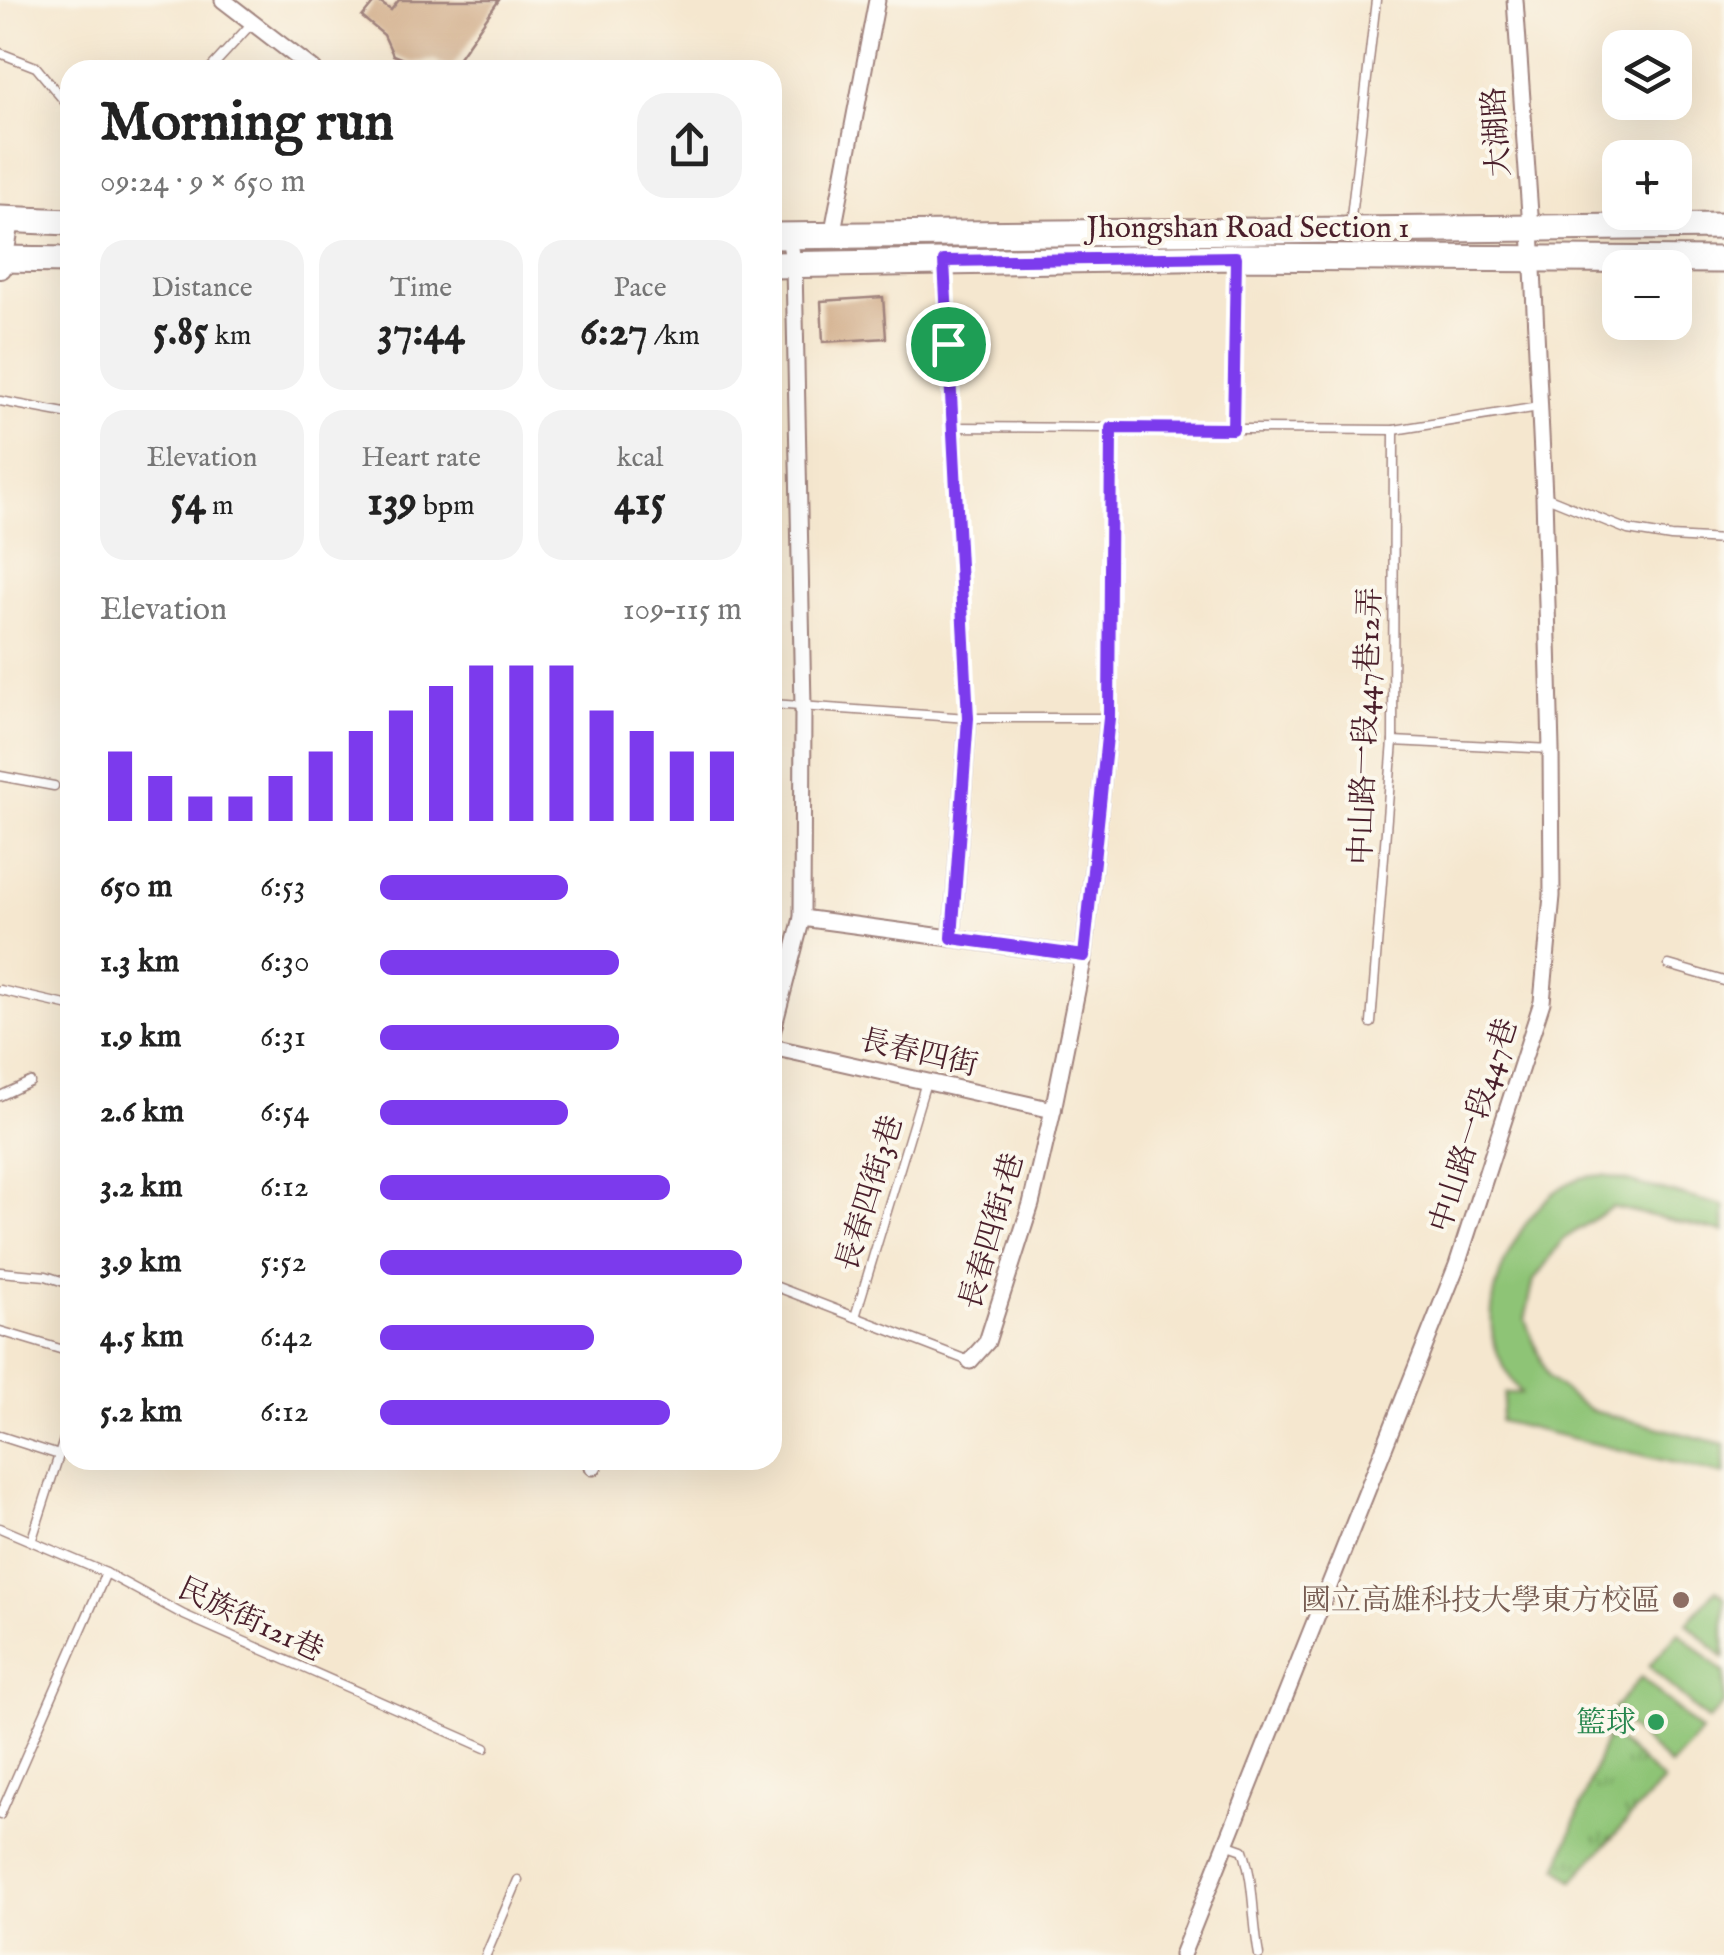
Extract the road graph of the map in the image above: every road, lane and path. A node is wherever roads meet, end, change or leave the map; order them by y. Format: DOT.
graph roads {
  1 [pos="223,0"];
  2 [pos="877,0"];
  3 [pos="1376,0"];
  4 [pos="1515,0"];
  5 [pos="1524,0"];
  6 [pos="252,22"];
  7 [pos="1518,30"];
  8 [pos="0,53"];
  9 [pos="218,60"];
  10 [pos="301,60"];
  11 [pos="60,96"];
  12 [pos="4,220"];
  13 [pos="60,222"];
  14 [pos="1724,226"];
  15 [pos="1531,228"];
  16 [pos="1350,230"];
  17 [pos="832,236"];
  18 [pos="782,237"];
  19 [pos="1236,257"];
  20 [pos="60,260"];
  21 [pos="1724,260"];
  22 [pos="944,261"];
  23 [pos="1531,261"];
  24 [pos="1,262"];
  25 [pos="783,266"];
  26 [pos="0,401"];
  27 [pos="1539,407"];
  28 [pos="60,412"];
  29 [pos="952,427"];
  30 [pos="1111,428"];
  31 [pos="1233,429"];
  32 [pos="1394,430"];
  33 [pos="1544,496"];
  34 [pos="1724,540"];
  35 [pos="782,705"];
  36 [pos="802,706"];
  37 [pos="968,718"];
  38 [pos="1109,718"];
  39 [pos="1393,742"];
  40 [pos="1551,749"];
  41 [pos="0,776"];
  42 [pos="54,786"];
  43 [pos="802,918"];
  44 [pos="952,938"];
  45 [pos="1084,956"];
  46 [pos="1669,965"];
  47 [pos="1724,980"];
  48 [pos="0,990"];
  49 [pos="782,994"];
  50 [pos="60,1004"];
  51 [pos="1371,1024"];
  52 [pos="782,1049"];
  53 [pos="30,1082"];
  54 [pos="926,1082"];
  55 [pos="0,1096"];
  56 [pos="1053,1110"];
  57 [pos="0,1272"];
  58 [pos="60,1281"];
  59 [pos="782,1289"];
  60 [pos="855,1317"];
  61 [pos="0,1331"];
  62 [pos="60,1349"];
  63 [pos="970,1361"];
  64 [pos="0,1436"];
  65 [pos="60,1452"];
  66 [pos="59,1455"];
  67 [pos="0,1528"];
  68 [pos="32,1540"];
  69 [pos="106,1573"];
  70 [pos="485,1748"];
  71 [pos="0,1815"];
  72 [pos="1226,1844"];
  73 [pos="518,1880"];
  74 [pos="486,1955"];
  75 [pos="1182,1955"];
  76 [pos="1259,1955"];
  1 -- 6 [label="street"];
  2 -- 17 [label="street"];
  3 -- 16 [label="lane"];
  4 -- 7 [label="street, 大湖路"];
  5 -- 7 [label="street"];
  6 -- 9 [label="lane"];
  6 -- 10 [label="street"];
  7 -- 15 [label="street, 大湖路"];
  8 -- 11 [label="lane"];
  12 -- 13 [label="main road"];
  12 -- 24 [label="street"];
  14 -- 15 [label="main road, Jhongshan Road Section 1"];
  15 -- 16 [label="main road, Jhongshan Road Section 1"];
  15 -- 23 [label="street, 大湖路"];
  16 -- 17 [label="main road, Jhongshan Road Section 1"];
  17 -- 18 [label="main road, Jhongshan Road Section 1"];
  19 -- 22 [label="main road, Jhongshan Road Section 1"];
  19 -- 23 [label="main road, Jhongshan Road Section 1"];
  19 -- 31 [label="lane"];
  20 -- 24 [label="main road"];
  21 -- 23 [label="main road, Jhongshan Road Section 1"];
  22 -- 25 [label="main road, Jhongshan Road Section 1"];
  22 -- 29 [label="lane"];
  23 -- 27 [label="street, 中山路一段447巷"];
  25 -- 36 [label="street"];
  26 -- 28 [label="lane"];
  27 -- 32 [label="lane"];
  27 -- 33 [label="street, 中山路一段447巷"];
  29 -- 30 [label="lane"];
  29 -- 37 [label="lane"];
  30 -- 31 [label="lane"];
  30 -- 38 [label="lane"];
  31 -- 32 [label="lane"];
  32 -- 39 [label="lane, 中山路一段447巷12弄"];
  33 -- 34 [label="lane"];
  33 -- 40 [label="street, 中山路一段447巷"];
  35 -- 36 [label="lane"];
  36 -- 37 [label="lane"];
  36 -- 43 [label="street"];
  37 -- 38 [label="lane"];
  37 -- 44 [label="street"];
  38 -- 45 [label="street, 長春四街1巷"];
  39 -- 40 [label="lane"];
  39 -- 51 [label="lane, 中山路一段447巷12弄"];
  40 -- 72 [label="street, 中山路一段447巷"];
  41 -- 42 [label="lane"];
  43 -- 44 [label="street"];
  43 -- 49 [label="street"];
  44 -- 45 [label="street"];
  45 -- 56 [label="street, 長春四街1巷"];
  46 -- 47 [label="lane"];
  48 -- 50 [label="lane"];
  52 -- 54 [label="street, 長春四街"];
  53 -- 55 [label="lane"];
  54 -- 56 [label="street, 長春四街"];
  54 -- 60 [label="lane, 長春四街3巷"];
  56 -- 63 [label="street, 長春四街1巷"];
  57 -- 58 [label="lane"];
  59 -- 60 [label="lane"];
  60 -- 63 [label="lane"];
  61 -- 62 [label="lane"];
  64 -- 66 [label="lane"];
  65 -- 66 [label="lane"];
  66 -- 68 [label="lane"];
  67 -- 68 [label="lane, 民族街121巷"];
  68 -- 69 [label="lane, 民族街121巷"];
  69 -- 70 [label="lane, 民族街121巷"];
  69 -- 71 [label="lane"];
  72 -- 75 [label="street, 中山路一段447巷"];
  72 -- 76 [label="lane"];
  73 -- 74 [label="lane"];
}
